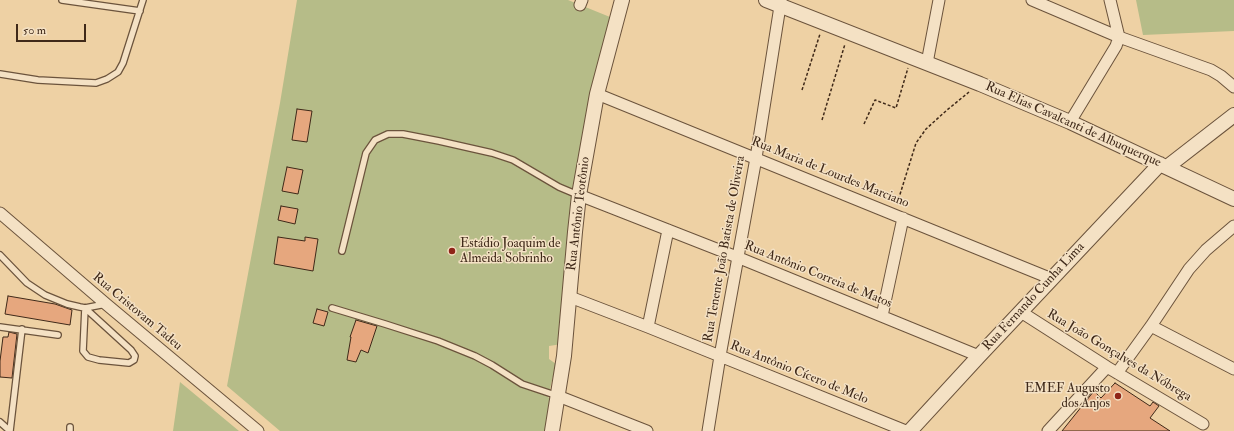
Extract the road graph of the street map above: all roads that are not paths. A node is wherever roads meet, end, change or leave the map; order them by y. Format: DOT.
graph roads {
  1 [pos="62,0"];
  2 [pos="143,0"];
  3 [pos="622,0"];
  4 [pos="766,0"];
  5 [pos="939,0"];
  6 [pos="1032,0"];
  7 [pos="1110,0"];
  8 [pos="781,3"];
  9 [pos="140,11"];
  10 [pos="1119,37"];
  11 [pos="928,63"];
  12 [pos="0,74"];
  13 [pos="1234,88"];
  14 [pos="597,94"];
  15 [pos="1234,115"];
  16 [pos="1070,122"];
  17 [pos="756,158"];
  18 [pos="1164,166"];
  19 [pos="579,196"];
  20 [pos="1234,199"];
  21 [pos="0,213"];
  22 [pos="899,216"];
  23 [pos="1234,226"];
  24 [pos="668,230"];
  25 [pos="342,251"];
  26 [pos="0,255"];
  27 [pos="737,257"];
  28 [pos="1052,279"];
  29 [pos="570,298"];
  30 [pos="106,304"];
  31 [pos="86,308"];
  32 [pos="332,308"];
  33 [pos="1021,312"];
  34 [pos="882,316"];
  35 [pos="1151,326"];
  36 [pos="0,327"];
  37 [pos="648,327"];
  38 [pos="22,329"];
  39 [pos="58,335"];
  40 [pos="720,356"];
  41 [pos="979,356"];
  42 [pos="1107,367"];
  43 [pos="1234,369"];
  44 [pos="1117,373"];
  45 [pos="558,396"];
  46 [pos="0,422"];
  47 [pos="1203,424"];
  48 [pos="10,431"];
  49 [pos="258,431"];
  50 [pos="552,431"];
  51 [pos="647,431"];
  52 [pos="708,431"];
  53 [pos="906,431"];
  54 [pos="910,431"];
  55 [pos="1048,431"];
  1 -- 9 [label="lane"];
  2 -- 9 [label="lane"];
  3 -- 14 [label="street, Rua Antônio Teotônio"];
  4 -- 8 [label="street, Rua Elias Cavalcanti de Albuquerque"];
  5 -- 11 [label="street"];
  6 -- 10 [label="street"];
  7 -- 10 [label="street"];
  8 -- 11 [label="street, Rua Elias Cavalcanti de Albuquerque"];
  8 -- 17 [label="street, Rua Tenente João Batista de Oliveira"];
  9 -- 12 [label="lane"];
  10 -- 13 [label="street"];
  10 -- 16 [label="street"];
  11 -- 16 [label="street, Rua Elias Cavalcanti de Albuquerque"];
  14 -- 17 [label="street, Rua Maria de Lourdes Marciano"];
  14 -- 19 [label="street, Rua Antônio Teotônio"];
  15 -- 18 [label="street, Rua Fernando Cunha Lima"];
  16 -- 18 [label="street, Rua Elias Cavalcanti de Albuquerque"];
  17 -- 22 [label="street, Rua Maria de Lourdes Marciano"];
  17 -- 27 [label="street, Rua Tenente João Batista de Oliveira"];
  18 -- 20 [label="street, Rua Elias Cavalcanti de Albuquerque"];
  18 -- 28 [label="street, Rua Fernando Cunha Lima"];
  19 -- 24 [label="street, Rua Antônio Correia de Matos"];
  19 -- 25 [label="lane"];
  19 -- 29 [label="street, Rua Antônio Teotônio"];
  21 -- 30 [label="street, Rua Cristovam Tadeu"];
  22 -- 28 [label="street, Rua Maria de Lourdes Marciano"];
  22 -- 34 [label="street"];
  23 -- 35 [label="street"];
  24 -- 27 [label="street, Rua Antônio Correia de Matos"];
  24 -- 37 [label="street"];
  26 -- 31 [label="lane"];
  27 -- 34 [label="street, Rua Antônio Correia de Matos"];
  27 -- 40 [label="street, Rua Tenente João Batista de Oliveira"];
  28 -- 33 [label="street, Rua Fernando Cunha Lima"];
  29 -- 37 [label="street, Rua Antônio Cícero de Melo"];
  29 -- 45 [label="street, Rua Antônio Teotônio"];
  30 -- 31 [label="lane"];
  30 -- 49 [label="street, Rua Cristovam Tadeu"];
  31 -- 31 [label="lane"];
  32 -- 45 [label="lane"];
  33 -- 41 [label="street, Rua Fernando Cunha Lima"];
  33 -- 42 [label="street, Rua João Gonçalves da Nóbrega"];
  34 -- 41 [label="street, Rua Antônio Correia de Matos"];
  35 -- 43 [label="street"];
  35 -- 44 [label="street"];
  36 -- 38 [label="lane"];
  37 -- 40 [label="street, Rua Antônio Cícero de Melo"];
  38 -- 39 [label="lane"];
  38 -- 48 [label="lane"];
  40 -- 52 [label="street, Rua Tenente João Batista de Oliveira"];
  40 -- 53 [label="street, Rua Antônio Cícero de Melo"];
  41 -- 54 [label="street, Rua Fernando Cunha Lima"];
  42 -- 44 [label="street, Rua João Gonçalves da Nóbrega"];
  42 -- 55 [label="street"];
  44 -- 47 [label="street, Rua João Gonçalves da Nóbrega"];
  45 -- 50 [label="street, Rua Antônio Teotônio"];
  45 -- 51 [label="street"];
  46 -- 48 [label="lane"];
}
